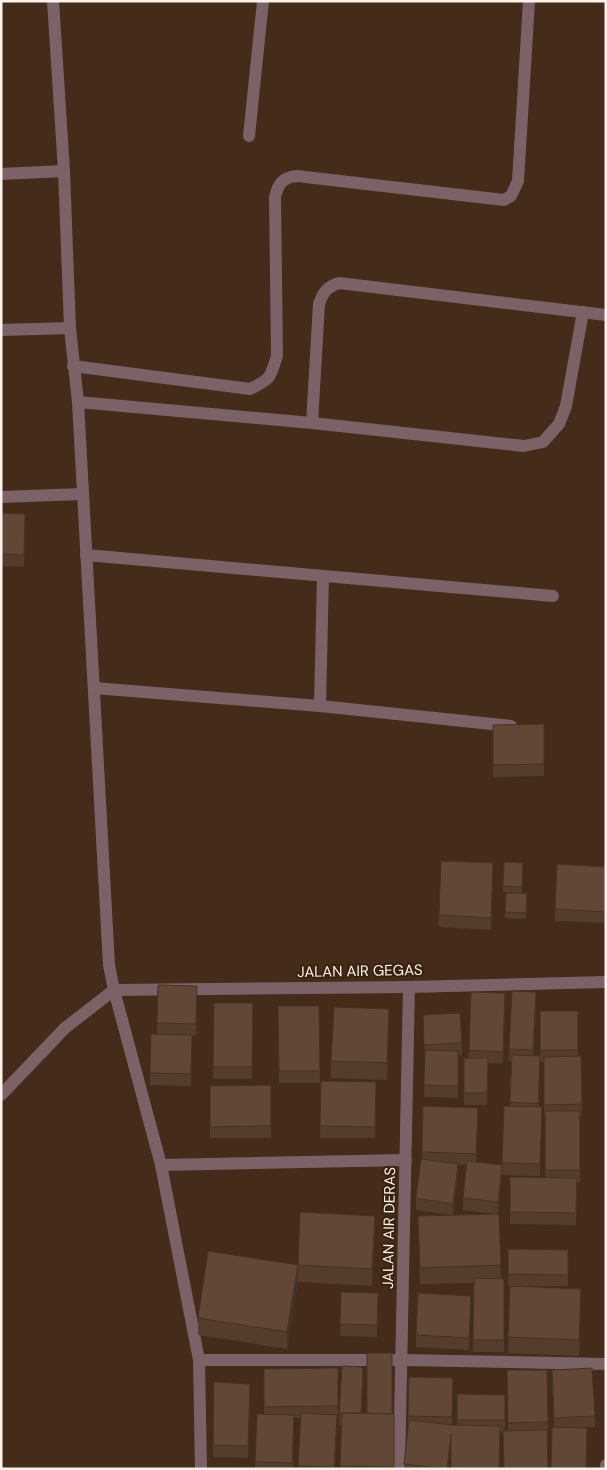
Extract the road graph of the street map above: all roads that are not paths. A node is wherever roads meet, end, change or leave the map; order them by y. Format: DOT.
graph roads {
  1 [pos="53,1"];
  2 [pos="263,1"];
  3 [pos="529,1"];
  4 [pos="249,136"];
  5 [pos="64,172"];
  6 [pos="1,174"];
  7 [pos="583,312"];
  8 [pos="606,315"];
  9 [pos="70,328"];
  10 [pos="1,330"];
  11 [pos="73,366"];
  12 [pos="78,402"];
  13 [pos="312,423"];
  14 [pos="82,494"];
  15 [pos="1,497"];
  16 [pos="86,555"];
  17 [pos="323,576"];
  18 [pos="553,596"];
  19 [pos="94,688"];
  20 [pos="320,706"];
  21 [pos="524,728"];
  22 [pos="606,982"];
  23 [pos="409,988"];
  24 [pos="114,990"];
  25 [pos="1,1095"];
  26 [pos="406,1160"];
  27 [pos="161,1165"];
  28 [pos="199,1360"];
  29 [pos="403,1360"];
  30 [pos="606,1364"];
  31 [pos="201,1469"];
  32 [pos="399,1469"];
  1 -- 5 [label="street"];
  2 -- 4 [label="street"];
  3 -- 11 [label="street"];
  5 -- 6 [label="street"];
  5 -- 9 [label="street"];
  7 -- 8 [label="street"];
  7 -- 13 [label="street"];
  7 -- 13 [label="street"];
  9 -- 10 [label="street"];
  9 -- 11 [label="street"];
  11 -- 12 [label="street"];
  12 -- 13 [label="street"];
  12 -- 14 [label="street"];
  14 -- 15 [label="street"];
  14 -- 16 [label="street"];
  16 -- 17 [label="street"];
  16 -- 19 [label="street"];
  17 -- 18 [label="street"];
  17 -- 20 [label="street"];
  19 -- 20 [label="street"];
  19 -- 24 [label="street"];
  20 -- 21 [label="street"];
  22 -- 23 [label="street, JALAN AIR GEGAS"];
  23 -- 24 [label="street, JALAN AIR GEGAS"];
  23 -- 26 [label="street, JALAN AIR DERAS"];
  24 -- 25 [label="street"];
  24 -- 27 [label="street"];
  26 -- 27 [label="street"];
  26 -- 29 [label="street, JALAN AIR DERAS"];
  27 -- 28 [label="street"];
  28 -- 29 [label="street"];
  28 -- 31 [label="street"];
  29 -- 30 [label="street"];
  29 -- 32 [label="street, JALAN AIR DERAS"];
}
